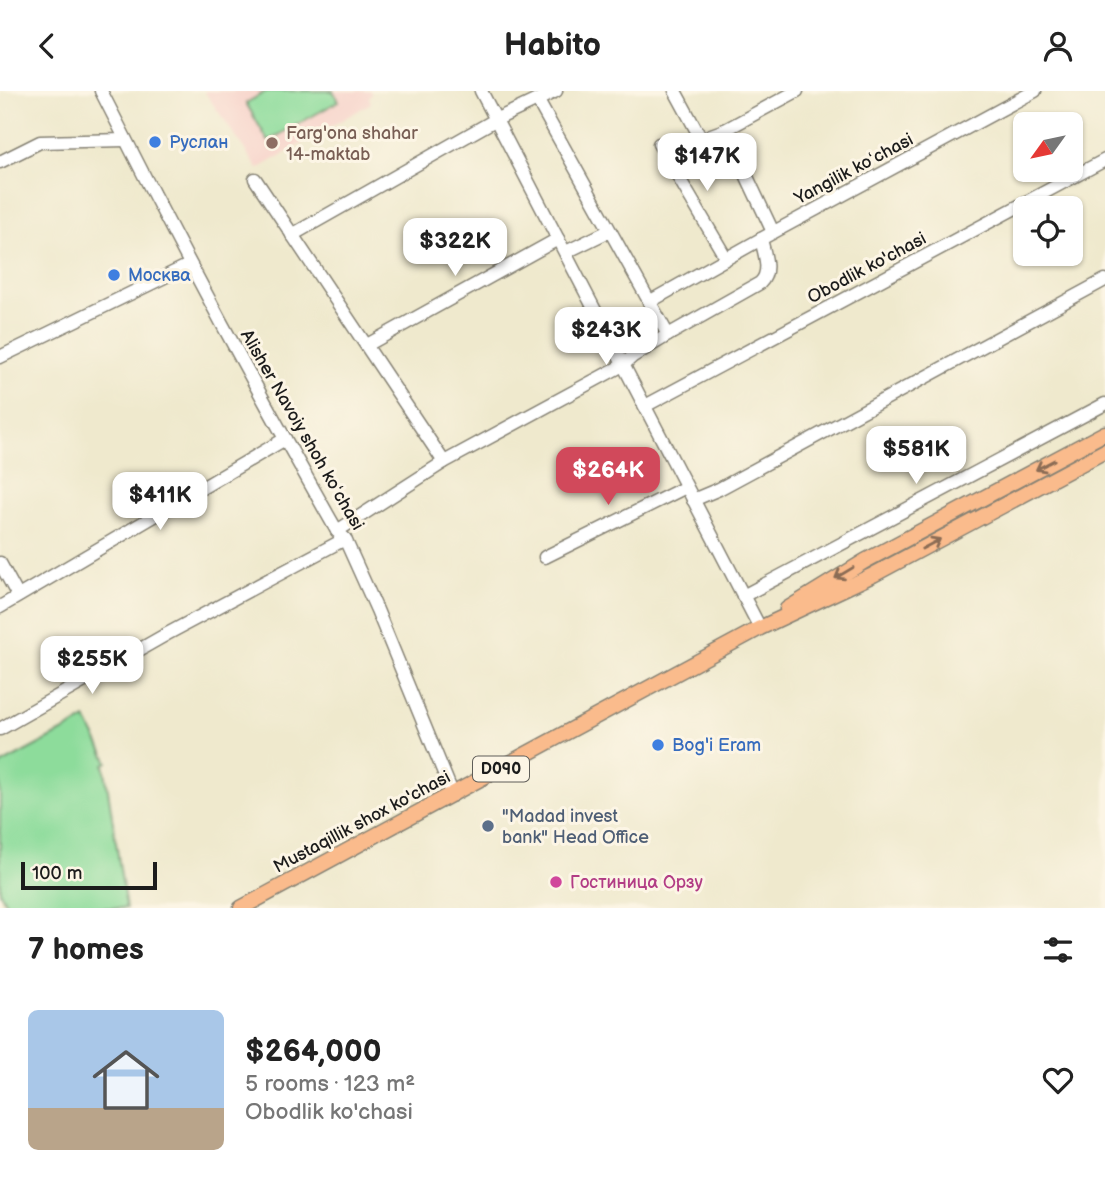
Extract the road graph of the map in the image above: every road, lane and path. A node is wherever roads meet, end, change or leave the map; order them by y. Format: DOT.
graph roads {
  1 [pos="101,91"];
  2 [pos="481,91"];
  3 [pos="556,91"];
  4 [pos="676,91"];
  5 [pos="797,91"];
  6 [pos="1035,91"];
  7 [pos="538,101"];
  8 [pos="495,120"];
  9 [pos="725,130"];
  10 [pos="125,139"];
  11 [pos="659,144"];
  12 [pos="1105,160"];
  13 [pos="0,162"];
  14 [pos="255,179"];
  15 [pos="609,232"];
  16 [pos="292,235"];
  17 [pos="767,236"];
  18 [pos="558,239"];
  19 [pos="566,252"];
  20 [pos="726,258"];
  21 [pos="190,265"];
  22 [pos="1105,280"];
  23 [pos="649,302"];
  24 [pos="668,335"];
  25 [pos="367,345"];
  26 [pos="0,357"];
  27 [pos="623,365"];
  28 [pos="1105,404"];
  29 [pos="645,407"];
  30 [pos="1105,433"];
  31 [pos="285,439"];
  32 [pos="1105,451"];
  33 [pos="444,462"];
  34 [pos="686,487"];
  35 [pos="693,500"];
  36 [pos="341,535"];
  37 [pos="545,557"];
  38 [pos="0,563"];
  39 [pos="18,596"];
  40 [pos="743,596"];
  41 [pos="0,607"];
  42 [pos="760,628"];
  43 [pos="0,729"];
  44 [pos="453,795"];
  45 [pos="241,908"];
  1 -- 10 [label="street, Alisher Navoiy shoh koʻchasi"];
  2 -- 8 [label="street"];
  3 -- 7 [label="street"];
  4 -- 9 [label="street"];
  5 -- 9 [label="street"];
  6 -- 17 [label="street, Yangilik koʻchasi"];
  7 -- 8 [label="street"];
  7 -- 15 [label="street"];
  8 -- 16 [label="street"];
  8 -- 18 [label="street"];
  9 -- 17 [label="street"];
  10 -- 13 [label="street"];
  10 -- 21 [label="street, Alisher Navoiy shoh koʻchasi"];
  11 -- 20 [label="street"];
  12 -- 29 [label="street, Obodlik ko'chasi"];
  14 -- 16 [label="street"];
  15 -- 19 [label="street"];
  15 -- 23 [label="street"];
  16 -- 25 [label="street"];
  17 -- 20 [label="street, Yangilik koʻchasi"];
  17 -- 24 [label="street"];
  18 -- 19 [label="street"];
  18 -- 25 [label="street"];
  19 -- 27 [label="street"];
  20 -- 23 [label="street, Yangilik koʻchasi"];
  21 -- 26 [label="street"];
  21 -- 31 [label="street, Alisher Navoiy shoh koʻchasi"];
  22 -- 35 [label="street"];
  23 -- 24 [label="street"];
  24 -- 27 [label="street"];
  25 -- 33 [label="street"];
  27 -- 29 [label="street"];
  27 -- 33 [label="street"];
  28 -- 40 [label="street"];
  29 -- 34 [label="street"];
  30 -- 42 [label="main road, Mustaqillik shox ko'chasi / D090, one-way"];
  31 -- 36 [label="street, Alisher Navoiy shoh koʻchasi"];
  31 -- 39 [label="street"];
  42 -- 32 [label="main road, Mustaqillik shox ko'chasi / D090, one-way"];
  33 -- 36 [label="street"];
  34 -- 35 [label="street"];
  34 -- 37 [label="street"];
  35 -- 40 [label="street"];
  36 -- 43 [label="street"];
  36 -- 44 [label="street, Alisher Navoiy shoh koʻchasi"];
  38 -- 39 [label="street"];
  39 -- 41 [label="street"];
  40 -- 42 [label="street"];
  42 -- 44 [label="main road, Mustaqillik shox ko'chasi / D090"];
  44 -- 45 [label="main road, Mustaqillik shox ko'chasi / D090"];
}
